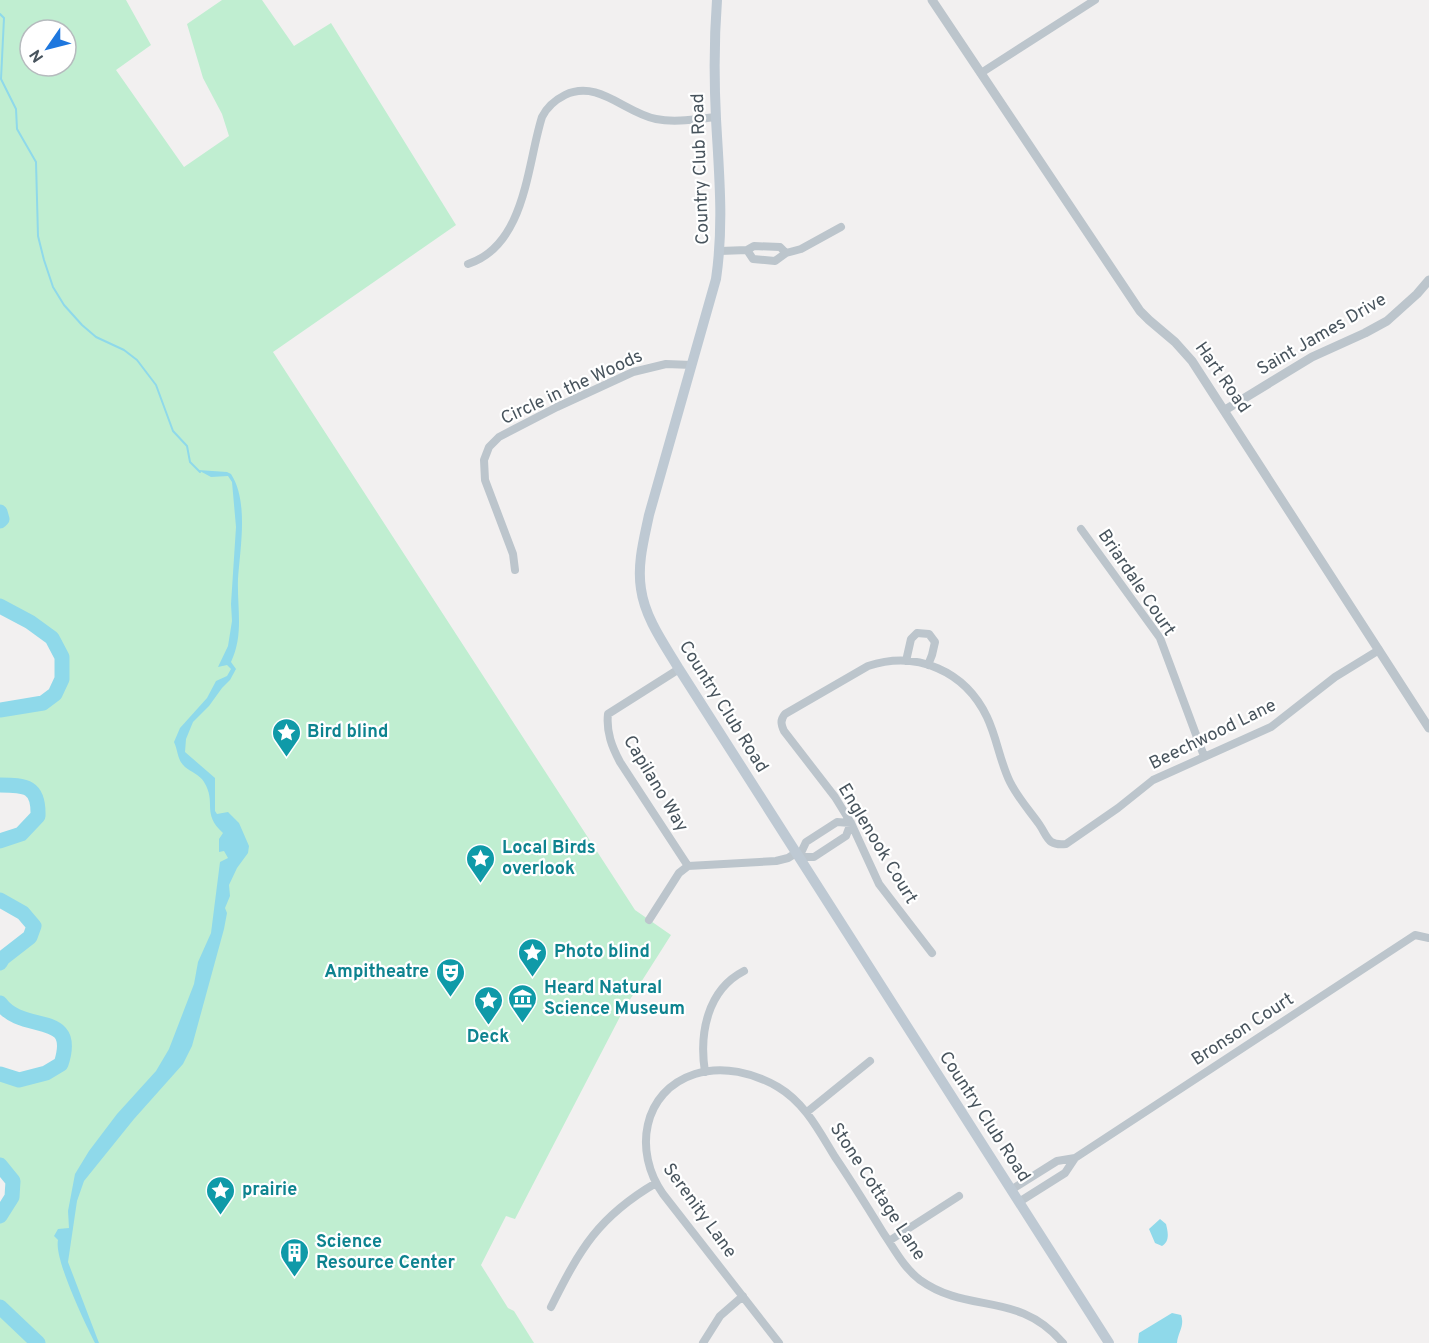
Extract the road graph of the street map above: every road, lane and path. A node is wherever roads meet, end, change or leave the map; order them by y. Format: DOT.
graph roads {
  1 [pos="717,0"];
  2 [pos="932,0"];
  3 [pos="1095,0"];
  4 [pos="981,73"];
  5 [pos="716,117"];
  6 [pos="841,227"];
  7 [pos="747,250"];
  8 [pos="720,251"];
  9 [pos="786,254"];
  10 [pos="468,264"];
  11 [pos="1429,280"];
  12 [pos="692,365"];
  13 [pos="1226,410"];
  14 [pos="1081,529"];
  15 [pos="515,570"];
  16 [pos="1379,650"];
  17 [pos="906,661"];
  18 [pos="928,664"];
  19 [pos="679,669"];
  20 [pos="782,718"];
  21 [pos="1429,728"];
  22 [pos="1204,756"];
  23 [pos="851,823"];
  24 [pos="798,855"];
  25 [pos="688,866"];
  26 [pos="649,920"];
  27 [pos="1429,938"];
  28 [pos="932,953"];
  29 [pos="744,971"];
  30 [pos="870,1061"];
  31 [pos="705,1072"];
  32 [pos="807,1112"];
  33 [pos="1075,1158"];
  34 [pos="656,1183"];
  35 [pos="1011,1190"];
  36 [pos="959,1196"];
  37 [pos="1019,1202"];
  38 [pos="889,1241"];
  39 [pos="743,1296"];
  40 [pos="551,1306"];
  41 [pos="702,1343"];
  42 [pos="779,1343"];
  43 [pos="1063,1343"];
  44 [pos="1110,1343"];
  1 -- 5 [label="main road, Country Club Road"];
  2 -- 4 [label="street, Hart Road"];
  3 -- 4 [label="street"];
  4 -- 13 [label="street, Hart Road"];
  5 -- 8 [label="main road, Country Club Road"];
  5 -- 10 [label="street"];
  6 -- 9 [label="street"];
  7 -- 8 [label="street"];
  7 -- 9 [label="street"];
  7 -- 9 [label="street"];
  8 -- 12 [label="main road, Country Club Road"];
  11 -- 13 [label="street, Saint James Drive"];
  12 -- 15 [label="street, Circle in the Woods"];
  12 -- 19 [label="main road, Country Club Road"];
  13 -- 16 [label="street, Hart Road"];
  14 -- 22 [label="street, Briardale Court"];
  16 -- 21 [label="street, Hart Road"];
  16 -- 22 [label="street, Beechwood Lane"];
  17 -- 18 [label="street, Beechwood Lane"];
  17 -- 18 [label="street"];
  17 -- 20 [label="street, Beechwood Lane"];
  18 -- 22 [label="street, Beechwood Lane"];
  19 -- 24 [label="main road, Country Club Road"];
  19 -- 25 [label="street, Capilano Way"];
  20 -- 23 [label="street, Englenook Court"];
  23 -- 24 [label="street"];
  23 -- 24 [label="street"];
  23 -- 28 [label="street, Englenook Court"];
  24 -- 25 [label="street"];
  24 -- 35 [label="main road, Country Club Road"];
  25 -- 26 [label="street"];
  27 -- 33 [label="street, Bronson Court"];
  29 -- 31 [label="street"];
  30 -- 32 [label="street"];
  31 -- 32 [label="street, Stone Cottage Lane"];
  31 -- 34 [label="street, Serenity Lane"];
  32 -- 38 [label="street, Stone Cottage Lane"];
  33 -- 35 [label="street, Bronson Court"];
  33 -- 37 [label="street, Bronson Court"];
  34 -- 39 [label="street, Serenity Lane"];
  34 -- 40 [label="street"];
  35 -- 37 [label="main road, Country Club Road"];
  36 -- 38 [label="street"];
  37 -- 44 [label="main road, Country Club Road"];
  38 -- 43 [label="street, Stone Cottage Lane"];
  39 -- 41 [label="street"];
  39 -- 42 [label="street, Serenity Lane"];
}
